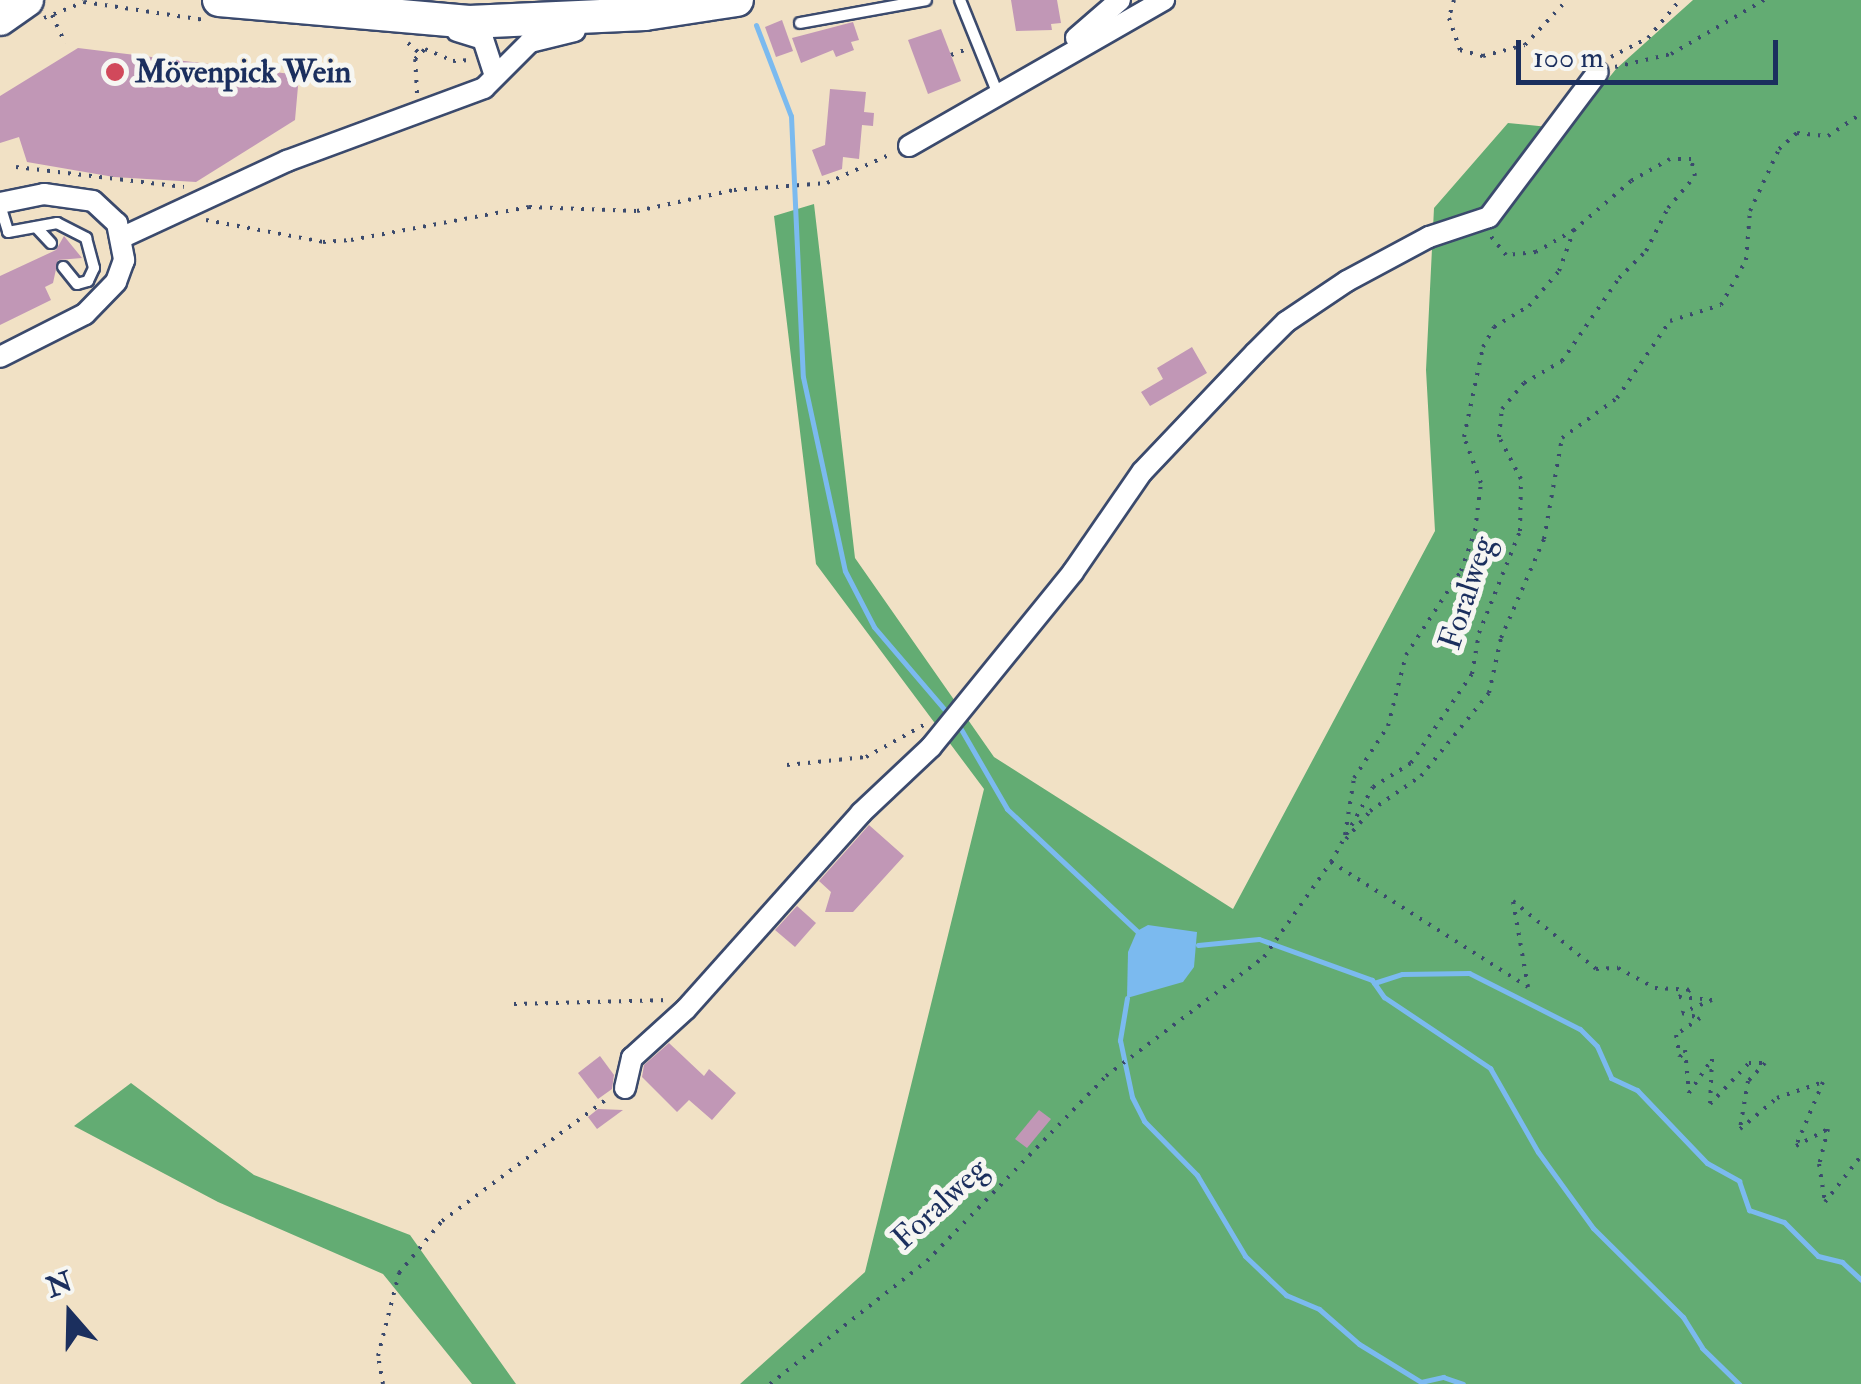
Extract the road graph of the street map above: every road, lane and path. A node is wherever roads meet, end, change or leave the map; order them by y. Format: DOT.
graph roads {
  1 [pos="717,0"];
  2 [pos="737,0"];
  3 [pos="926,0"];
  4 [pos="960,0"];
  5 [pos="1120,0"];
  6 [pos="1164,0"];
  7 [pos="1454,0"];
  8 [pos="1567,0"];
  9 [pos="1680,0"];
  10 [pos="1764,0"];
  11 [pos="214,10"];
  12 [pos="39,11"];
  13 [pos="645,14"];
  14 [pos="0,19"];
  15 [pos="421,21"];
  16 [pos="800,23"];
  17 [pos="65,43"];
  18 [pos="1072,51"];
  19 [pos="420,53"];
  20 [pos="478,54"];
  21 [pos="1598,72"];
  22 [pos="496,76"];
  23 [pos="998,94"];
  24 [pos="404,100"];
  25 [pos="1861,114"];
  26 [pos="901,148"];
  27 [pos="16,167"];
  28 [pos="195,195"];
  29 [pos="0,204"];
  30 [pos="203,216"];
  31 [pos="1481,220"];
  32 [pos="36,226"];
  33 [pos="1574,230"];
  34 [pos="123,237"];
  35 [pos="52,242"];
  36 [pos="63,267"];
  37 [pos="0,356"];
  38 [pos="951,719"];
  39 [pos="788,765"];
  40 [pos="1343,843"];
  41 [pos="1331,862"];
  42 [pos="696,999"];
  43 [pos="514,1004"];
  44 [pos="624,1088"];
  45 [pos="1861,1156"];
  46 [pos="383,1384"];
  47 [pos="770,1384"];
  1 -- 15 [label="main road"];
  2 -- 13 [label="main road"];
  3 -- 16 [label="lane"];
  4 -- 23 [label="lane"];
  5 -- 18 [label="street"];
  6 -- 18 [label="street"];
  7 -- 8 [label="path"];
  9 -- 21 [label="path"];
  10 -- 21 [label="path"];
  11 -- 12 [label="path"];
  11 -- 15 [label="main road"];
  12 -- 14 [label="main road"];
  12 -- 17 [label="path"];
  13 -- 15 [label="main road"];
  13 -- 22 [label="street"];
  15 -- 19 [label="path"];
  15 -- 22 [label="street"];
  18 -- 23 [label="street"];
  19 -- 20 [label="path"];
  19 -- 24 [label="path"];
  21 -- 31 [label="street"];
  22 -- 34 [label="street"];
  23 -- 26 [label="street"];
  25 -- 40 [label="path"];
  26 -- 30 [label="path"];
  27 -- 28 [label="path"];
  29 -- 32 [label="lane"];
  29 -- 34 [label="street"];
  31 -- 33 [label="path, Foralweg"];
  31 -- 38 [label="street"];
  32 -- 35 [label="lane"];
  32 -- 36 [label="lane"];
  33 -- 40 [label="path"];
  33 -- 40 [label="path, Foralweg"];
  34 -- 37 [label="street"];
  38 -- 39 [label="path"];
  38 -- 42 [label="street"];
  40 -- 41 [label="path, Foralweg"];
  41 -- 45 [label="path"];
  41 -- 47 [label="path, Foralweg"];
  42 -- 43 [label="path"];
  42 -- 44 [label="street"];
  44 -- 46 [label="path"];
}
